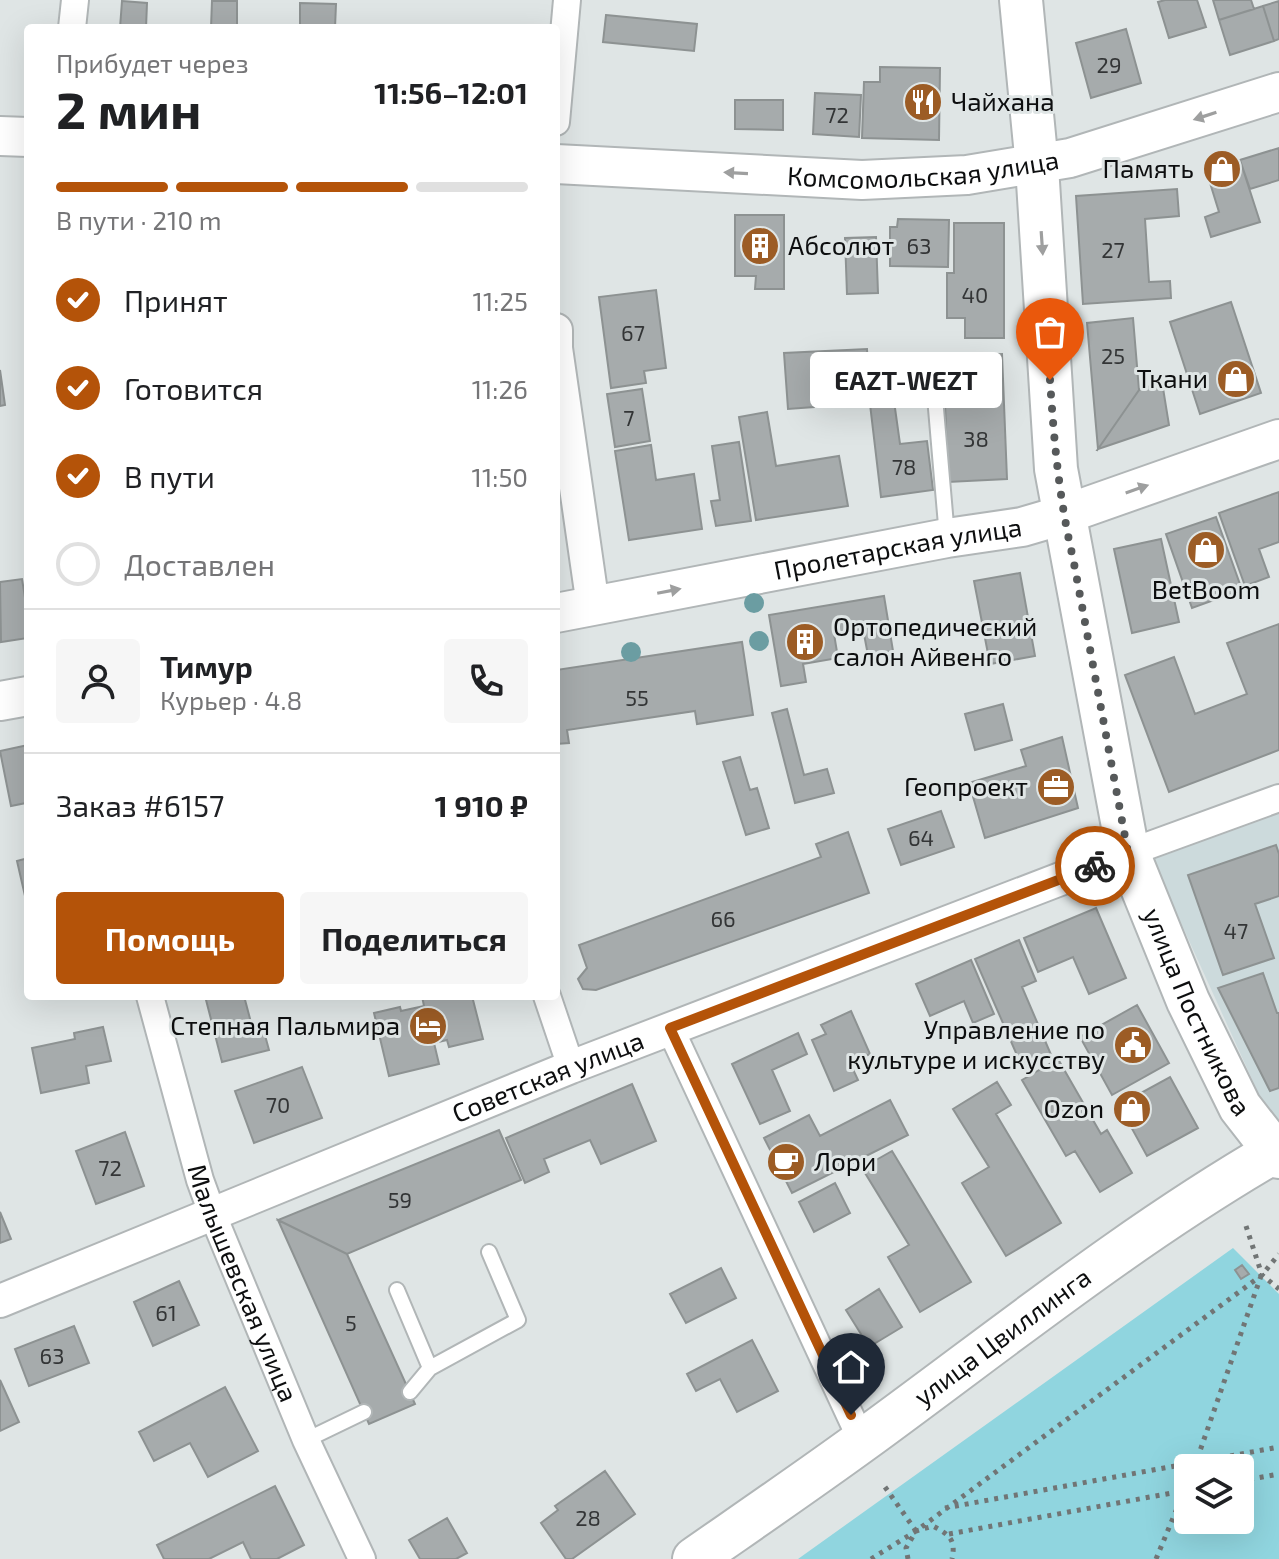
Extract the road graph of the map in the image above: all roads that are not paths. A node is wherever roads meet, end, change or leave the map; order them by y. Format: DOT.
graph roads {
  1 [pos="75,0"];
  2 [pos="567,0"];
  3 [pos="1021,0"];
  4 [pos="72,24"];
  5 [pos="560,78"];
  6 [pos="1279,92"];
  7 [pos="0,136"];
  8 [pos="24,137"];
  9 [pos="560,164"];
  10 [pos="1037,166"];
  11 [pos="560,376"];
  12 [pos="935,397"];
  13 [pos="1279,439"];
  14 [pos="1063,515"];
  15 [pos="947,538"];
  16 [pos="593,606"];
  17 [pos="560,612"];
  18 [pos="24,697"];
  19 [pos="0,701"];
  20 [pos="1279,798"];
  21 [pos="1128,853"];
  22 [pos="151,1000"];
  23 [pos="548,1000"];
  24 [pos="670,1028"];
  25 [pos="571,1067"];
  26 [pos="1277,1153"];
  27 [pos="212,1213"];
  28 [pos="489,1252"];
  29 [pos="397,1290"];
  30 [pos="0,1301"];
  31 [pos="430,1368"];
  32 [pos="410,1392"];
  33 [pos="364,1412"];
  34 [pos="306,1440"];
  35 [pos="862,1441"];
  36 [pos="362,1559"];
  37 [pos="694,1559"];
  1 -- 4 [label="street"];
  2 -- 5 [label="street"];
  3 -- 10 [label="main road, улица Постникова"];
  6 -- 10 [label="main road, Комсомольская улица, one-way"];
  7 -- 8 [label="main road"];
  10 -- 9 [label="main road, Комсомольская улица, one-way"];
  10 -- 14 [label="main road, улица Постникова, one-way"];
  11 -- 16 [label="street"];
  12 -- 15 [label="lane"];
  14 -- 13 [label="main road, Пролетарская улица, one-way"];
  14 -- 15 [label="main road, Пролетарская улица"];
  14 -- 21 [label="main road, улица Постникова"];
  16 -- 15 [label="main road, Пролетарская улица, one-way"];
  16 -- 17 [label="main road, Пролетарская улица"];
  18 -- 19 [label="main road"];
  20 -- 21 [label="street, Советская улица"];
  21 -- 24 [label="street, Советская улица"];
  21 -- 26 [label="main road, улица Постникова"];
  22 -- 27 [label="street, Малышевская улица"];
  23 -- 25 [label="street"];
  24 -- 25 [label="street, Советская улица"];
  24 -- 35 [label="street"];
  25 -- 27 [label="street, Советская улица"];
  26 -- 35 [label="main road, улица Цвиллинга"];
  27 -- 30 [label="street, Советская улица"];
  27 -- 34 [label="street, Малышевская улица"];
  28 -- 31 [label="lane"];
  29 -- 31 [label="lane"];
  31 -- 32 [label="lane"];
  33 -- 34 [label="lane"];
  34 -- 36 [label="street, Малышевская улица"];
  35 -- 37 [label="main road, улица Цвиллинга"];
}
